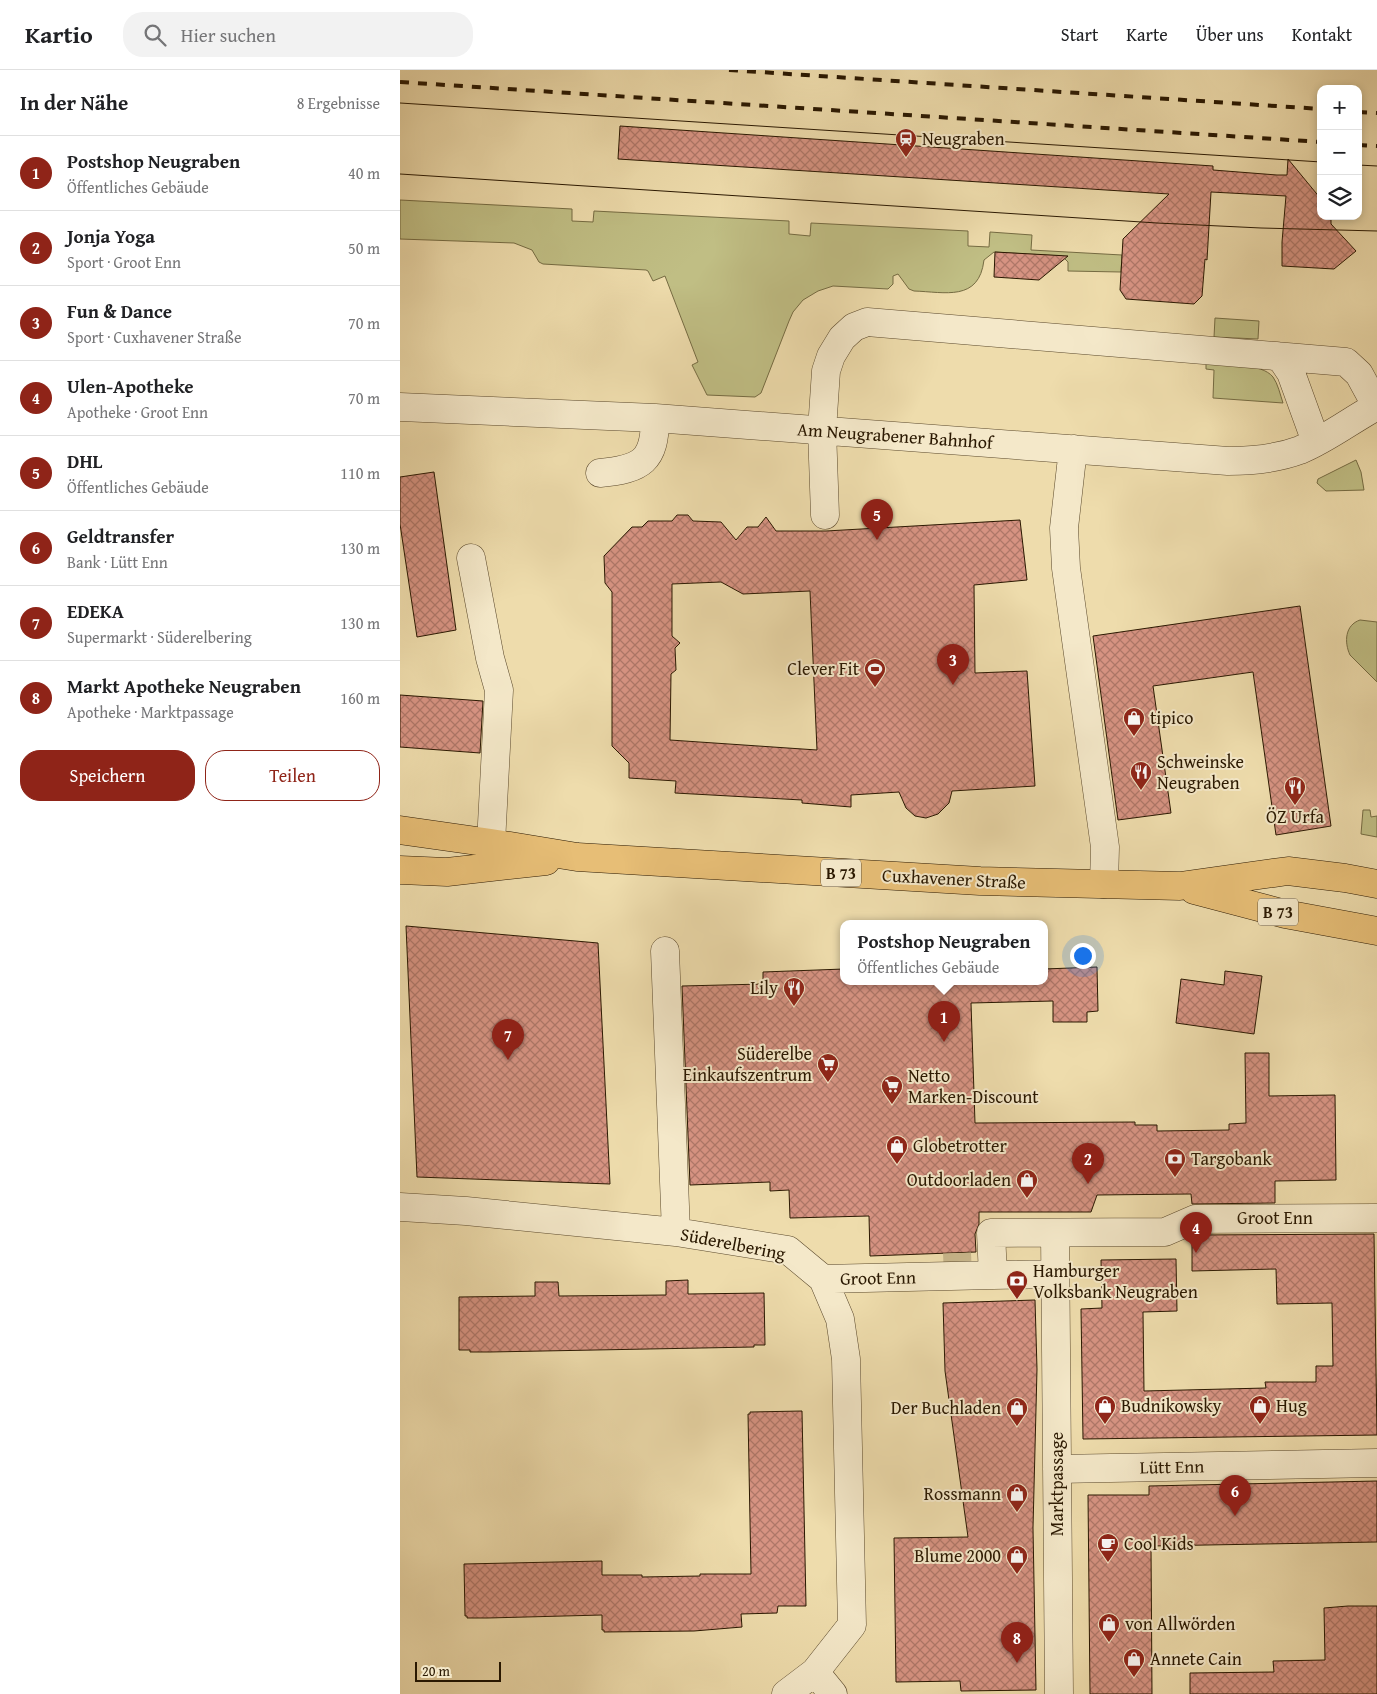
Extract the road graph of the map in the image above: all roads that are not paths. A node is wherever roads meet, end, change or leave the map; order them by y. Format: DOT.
graph roads {
  1 [pos="1276,356"];
  2 [pos="1377,406"];
  3 [pos="400,407"];
  4 [pos="655,418"];
  5 [pos="822,430"];
  6 [pos="1316,442"];
  7 [pos="1073,449"];
  8 [pos="600,473"];
  9 [pos="824,516"];
  10 [pos="471,558"];
  11 [pos="400,830"];
  12 [pos="491,843"];
  13 [pos="577,857"];
  14 [pos="400,870"];
  15 [pos="1104,884"];
  16 [pos="1377,884"];
  17 [pos="1180,886"];
  18 [pos="1377,931"];
  19 [pos="665,951"];
  20 [pos="400,1207"];
  21 [pos="1377,1218"];
  22 [pos="676,1232"];
  23 [pos="1055,1234"];
  24 [pos="1056,1274"];
  25 [pos="992,1275"];
  26 [pos="823,1279"];
  27 [pos="1377,1463"];
  28 [pos="1057,1469"];
  29 [pos="815,1672"];
  30 [pos="786,1694"];
  31 [pos="833,1694"];
  32 [pos="1059,1694"];
  1 -- 2 [label="street"];
  1 -- 5 [label="street"];
  1 -- 6 [label="street"];
  2 -- 6 [label="street, Am Neugrabener Bahnhof"];
  3 -- 4 [label="street, Am Neugrabener Bahnhof"];
  4 -- 5 [label="street, Am Neugrabener Bahnhof"];
  4 -- 8 [label="street"];
  5 -- 7 [label="street, Am Neugrabener Bahnhof"];
  5 -- 9 [label="street"];
  6 -- 7 [label="street, Am Neugrabener Bahnhof"];
  7 -- 15 [label="street"];
  10 -- 12 [label="street"];
  11 -- 12 [label="main road, Cuxhavener Straße / B 73"];
  12 -- 13 [label="main road, Cuxhavener Straße / B 73"];
  13 -- 14 [label="main road, Cuxhavener Straße / B 73"];
  13 -- 15 [label="main road, Cuxhavener Straße / B 73"];
  15 -- 17 [label="main road, Cuxhavener Straße / B 73"];
  16 -- 17 [label="main road, Cuxhavener Straße / B 73"];
  17 -- 18 [label="main road, Cuxhavener Straße / B 73"];
  19 -- 22 [label="street"];
  20 -- 22 [label="street, Süderelbering"];
  21 -- 23 [label="street, Groot Enn"];
  22 -- 26 [label="street, Süderelbering"];
  23 -- 24 [label="street"];
  23 -- 25 [label="street, Groot Enn"];
  24 -- 25 [label="street, Groot Enn"];
  24 -- 28 [label="street, Marktpassage"];
  25 -- 26 [label="street, Groot Enn"];
  26 -- 29 [label="street, Süderelbering"];
  27 -- 28 [label="street, Lütt Enn"];
  28 -- 32 [label="street, Marktpassage"];
  29 -- 30 [label="street, Süderelbering"];
  29 -- 31 [label="street"];
}
